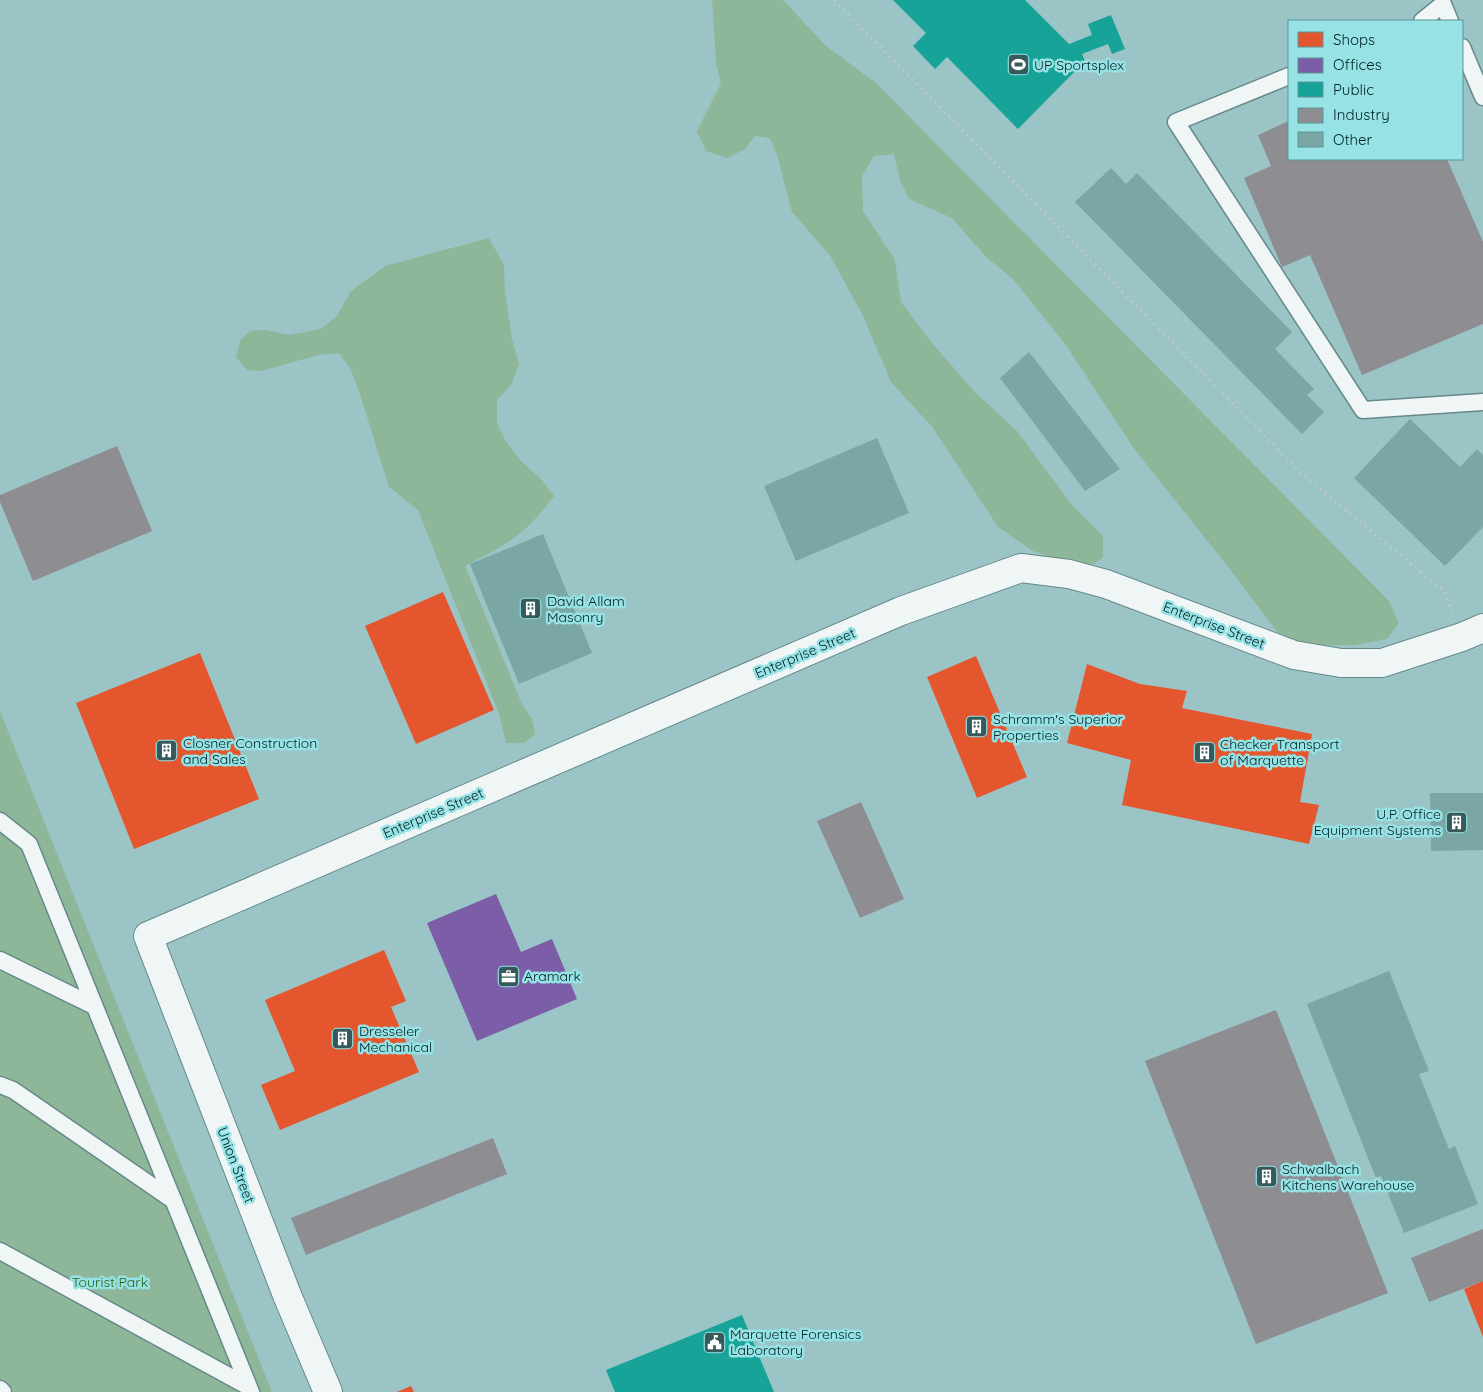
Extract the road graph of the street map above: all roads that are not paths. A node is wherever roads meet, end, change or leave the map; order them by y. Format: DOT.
graph roads {
  1 [pos="1446,2"];
  2 [pos="1423,20"];
  3 [pos="1450,20"];
  4 [pos="1463,50"];
  5 [pos="1288,76"];
  6 [pos="1483,97"];
  7 [pos="1483,402"];
  8 [pos="1472,633"];
  9 [pos="0,821"];
  10 [pos="148,936"];
  11 [pos="0,960"];
  12 [pos="94,1006"];
  13 [pos="0,1085"];
  14 [pos="174,1201"];
  15 [pos="0,1250"];
  16 [pos="250,1390"];
  17 [pos="328,1392"];
  1 -- 2 [label="lane"];
  1 -- 3 [label="lane"];
  4 -- 6 [label="lane"];
  5 -- 7 [label="lane"];
  8 -- 10 [label="street, Enterprise Street"];
  9 -- 12 [label="lane"];
  10 -- 17 [label="street, Union Street"];
  11 -- 12 [label="lane"];
  12 -- 14 [label="lane"];
  13 -- 14 [label="lane"];
  14 -- 16 [label="lane"];
  15 -- 16 [label="lane"];
}
